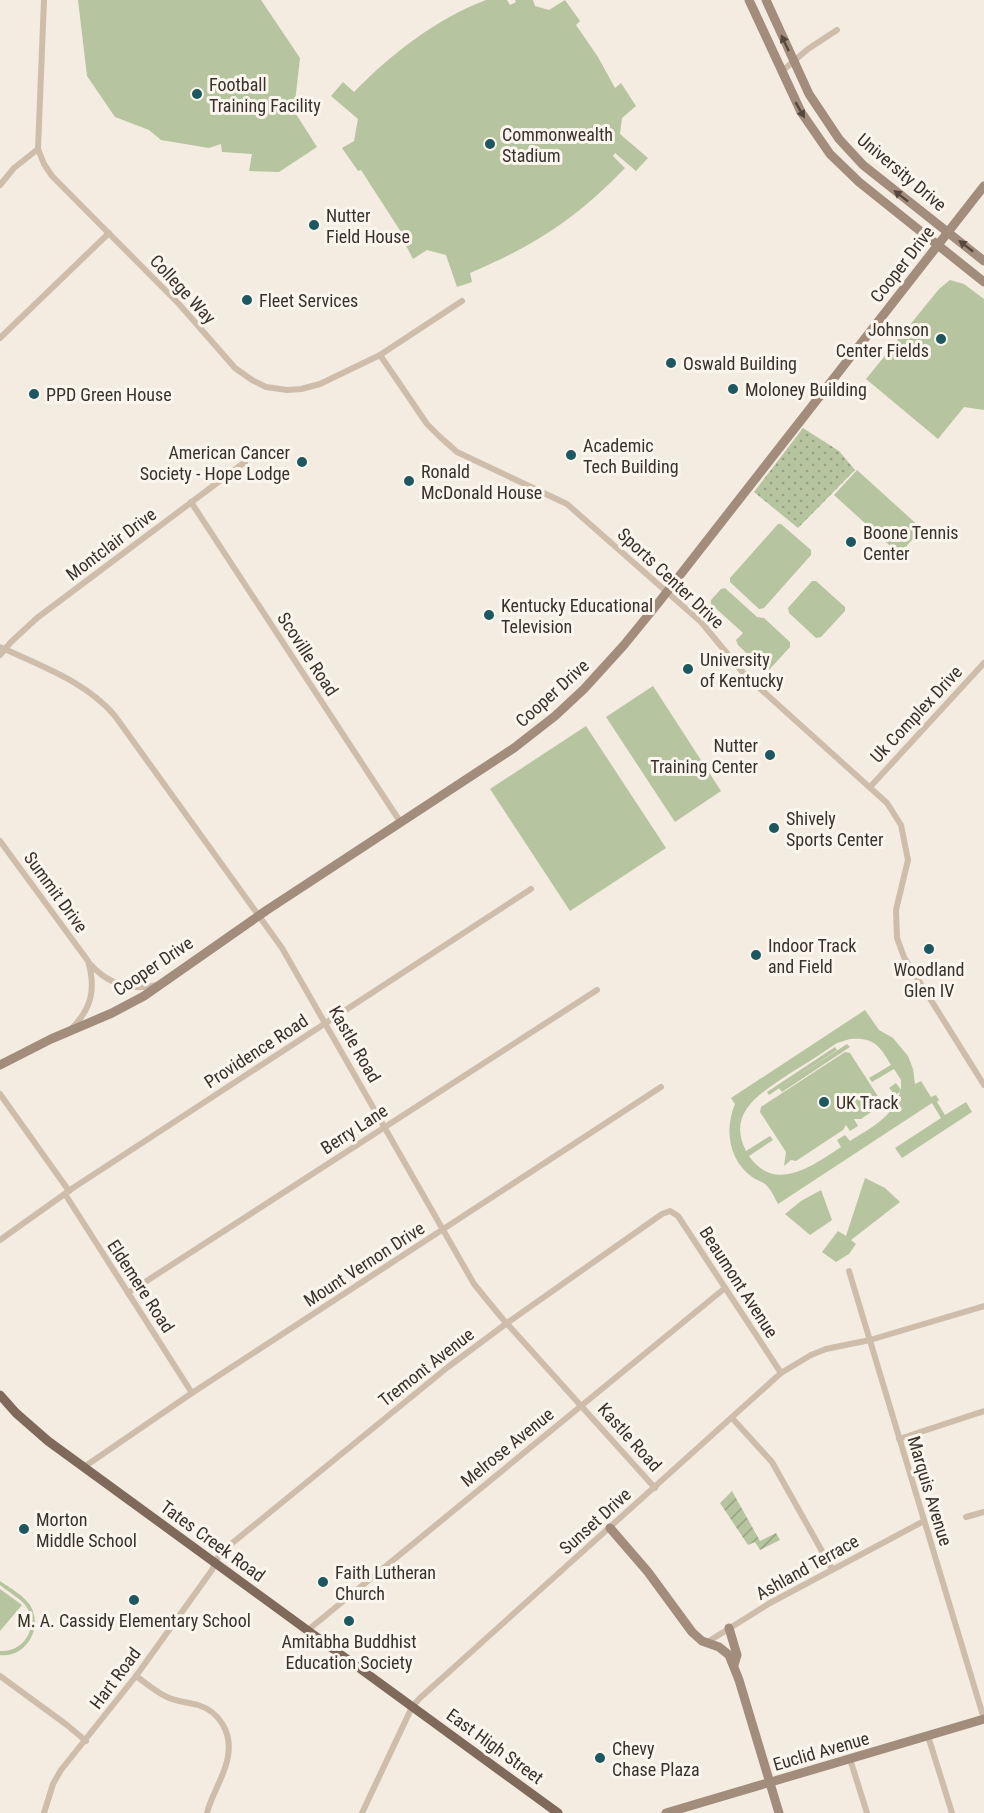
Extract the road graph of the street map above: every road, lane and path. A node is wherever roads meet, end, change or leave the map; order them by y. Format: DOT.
graph roads {
  1 [pos="749,0"];
  2 [pos="766,0"];
  3 [pos="44,1"];
  4 [pos="837,30"];
  5 [pos="794,62"];
  6 [pos="781,72"];
  7 [pos="38,149"];
  8 [pos="0,185"];
  9 [pos="984,186"];
  10 [pos="947,232"];
  11 [pos="109,234"];
  12 [pos="937,245"];
  13 [pos="984,261"];
  14 [pos="984,282"];
  15 [pos="462,301"];
  16 [pos="0,338"];
  17 [pos="380,355"];
  18 [pos="245,462"];
  19 [pos="191,502"];
  20 [pos="666,592"];
  21 [pos="1,650"];
  22 [pos="984,663"];
  23 [pos="871,786"];
  24 [pos="401,823"];
  25 [pos="0,841"];
  26 [pos="531,889"];
  27 [pos="260,915"];
  28 [pos="88,961"];
  29 [pos="161,984"];
  30 [pos="597,990"];
  31 [pos="326,1023"];
  32 [pos="68,1032"];
  33 [pos="0,1065"];
  34 [pos="984,1085"];
  35 [pos="661,1088"];
  36 [pos="0,1094"];
  37 [pos="385,1126"];
  38 [pos="67,1192"];
  39 [pos="670,1211"];
  40 [pos="443,1230"];
  41 [pos="0,1240"];
  42 [pos="849,1271"];
  43 [pos="725,1288"];
  44 [pos="128,1293"];
  45 [pos="984,1306"];
  46 [pos="507,1323"];
  47 [pos="870,1340"];
  48 [pos="781,1373"];
  49 [pos="192,1393"];
  50 [pos="0,1395"];
  51 [pos="582,1406"];
  52 [pos="984,1411"];
  53 [pos="732,1418"];
  54 [pos="899,1439"];
  55 [pos="84,1467"];
  56 [pos="655,1488"];
  57 [pos="984,1512"];
  58 [pos="966,1517"];
  59 [pos="924,1521"];
  60 [pos="610,1528"];
  61 [pos="215,1563"];
  62 [pos="832,1569"];
  63 [pos="729,1628"];
  64 [pos="308,1630"];
  65 [pos="706,1643"];
  66 [pos="734,1665"];
  67 [pos="0,1676"];
  68 [pos="136,1676"];
  69 [pos="412,1707"];
  70 [pos="984,1719"];
  71 [pos="928,1736"];
  72 [pos="86,1741"];
  73 [pos="850,1759"];
  74 [pos="770,1784"];
  75 [pos="44,1813"];
  76 [pos="207,1813"];
  77 [pos="362,1813"];
  78 [pos="558,1813"];
  79 [pos="666,1813"];
  80 [pos="779,1813"];
  81 [pos="867,1813"];
  82 [pos="952,1813"];
  1 -- 6 [label="main road, University Drive"];
  5 -- 2 [label="main road, University Drive, one-way"];
  3 -- 7 [label="street, College Way"];
  4 -- 5 [label="street"];
  5 -- 6 [label="street"];
  10 -- 5 [label="main road, University Drive, one-way"];
  6 -- 12 [label="main road, University Drive, one-way"];
  7 -- 8 [label="street"];
  7 -- 11 [label="street, College Way"];
  9 -- 10 [label="main road, Cooper Drive"];
  10 -- 12 [label="main road, Cooper Drive"];
  13 -- 10 [label="main road, University Drive, one-way"];
  11 -- 16 [label="street"];
  11 -- 17 [label="street, College Way"];
  12 -- 14 [label="main road, University Drive"];
  12 -- 20 [label="main road, Cooper Drive"];
  15 -- 17 [label="street, College Way"];
  17 -- 20 [label="street, Sports Center Drive"];
  18 -- 19 [label="street, Montclair Drive"];
  19 -- 21 [label="street, Montclair Drive"];
  19 -- 24 [label="street, Scoville Road"];
  20 -- 23 [label="street, Sports Center Drive"];
  20 -- 24 [label="main road, Cooper Drive"];
  21 -- 27 [label="street, Kastle Road"];
  22 -- 23 [label="street, Uk Complex Drive"];
  23 -- 34 [label="street, Sports Center Drive"];
  24 -- 27 [label="main road, Cooper Drive"];
  25 -- 28 [label="street, Summit Drive"];
  26 -- 31 [label="street, Providence Road"];
  27 -- 29 [label="main road, Cooper Drive"];
  27 -- 31 [label="street, Kastle Road"];
  28 -- 29 [label="street, Summit Drive"];
  28 -- 32 [label="street, Summit Drive"];
  29 -- 32 [label="main road, Cooper Drive"];
  30 -- 37 [label="street, Berry Lane"];
  31 -- 37 [label="street, Kastle Road"];
  31 -- 38 [label="street, Providence Road"];
  32 -- 33 [label="main road, Cooper Drive"];
  35 -- 40 [label="street, Mount Vernon Drive"];
  36 -- 38 [label="street, Eldemere Road"];
  37 -- 40 [label="street, Kastle Road"];
  37 -- 44 [label="street, Berry Lane"];
  38 -- 41 [label="street, Providence Road"];
  38 -- 44 [label="street, Eldemere Road"];
  39 -- 43 [label="street, Beaumont Avenue"];
  39 -- 46 [label="street, Tremont Avenue"];
  40 -- 46 [label="street, Kastle Road"];
  40 -- 49 [label="street, Mount Vernon Drive"];
  42 -- 47 [label="street, Marquis Avenue"];
  43 -- 48 [label="street, Beaumont Avenue"];
  43 -- 51 [label="street, Melrose Avenue"];
  44 -- 49 [label="street, Eldemere Road"];
  45 -- 47 [label="street, Sunset Drive"];
  46 -- 51 [label="street, Kastle Road"];
  46 -- 61 [label="street, Tremont Avenue"];
  47 -- 48 [label="street, Sunset Drive"];
  47 -- 54 [label="street, Marquis Avenue"];
  48 -- 53 [label="street, Sunset Drive"];
  49 -- 55 [label="street, Mount Vernon Drive"];
  50 -- 55 [label="main road, Tates Creek Road"];
  51 -- 56 [label="street, Kastle Road"];
  51 -- 64 [label="street, Melrose Avenue"];
  52 -- 54 [label="street"];
  53 -- 56 [label="street, Sunset Drive"];
  53 -- 62 [label="street"];
  54 -- 59 [label="street, Marquis Avenue"];
  55 -- 61 [label="main road, Tates Creek Road"];
  56 -- 60 [label="street, Sunset Drive"];
  57 -- 58 [label="street"];
  59 -- 62 [label="street, Ashland Terrace"];
  59 -- 70 [label="street, Marquis Avenue"];
  60 -- 65 [label="main road"];
  60 -- 69 [label="street, Sunset Drive"];
  61 -- 64 [label="main road, Tates Creek Road"];
  61 -- 68 [label="street, Hart Road"];
  62 -- 63 [label="street, Ashland Terrace"];
  63 -- 65 [label="street, Ashland Terrace"];
  63 -- 66 [label="main road"];
  64 -- 69 [label="main road, Tates Creek Road"];
  65 -- 66 [label="main road"];
  66 -- 74 [label="main road"];
  67 -- 72 [label="street"];
  68 -- 72 [label="street, Hart Road"];
  68 -- 76 [label="street"];
  69 -- 77 [label="street"];
  69 -- 78 [label="main road, East High Street"];
  70 -- 71 [label="main road, Euclid Avenue"];
  71 -- 73 [label="main road, Euclid Avenue"];
  71 -- 82 [label="street"];
  72 -- 75 [label="street, Hart Road"];
  73 -- 74 [label="main road, Euclid Avenue"];
  73 -- 81 [label="street"];
  74 -- 79 [label="main road, Euclid Avenue"];
  74 -- 80 [label="main road"];
}
